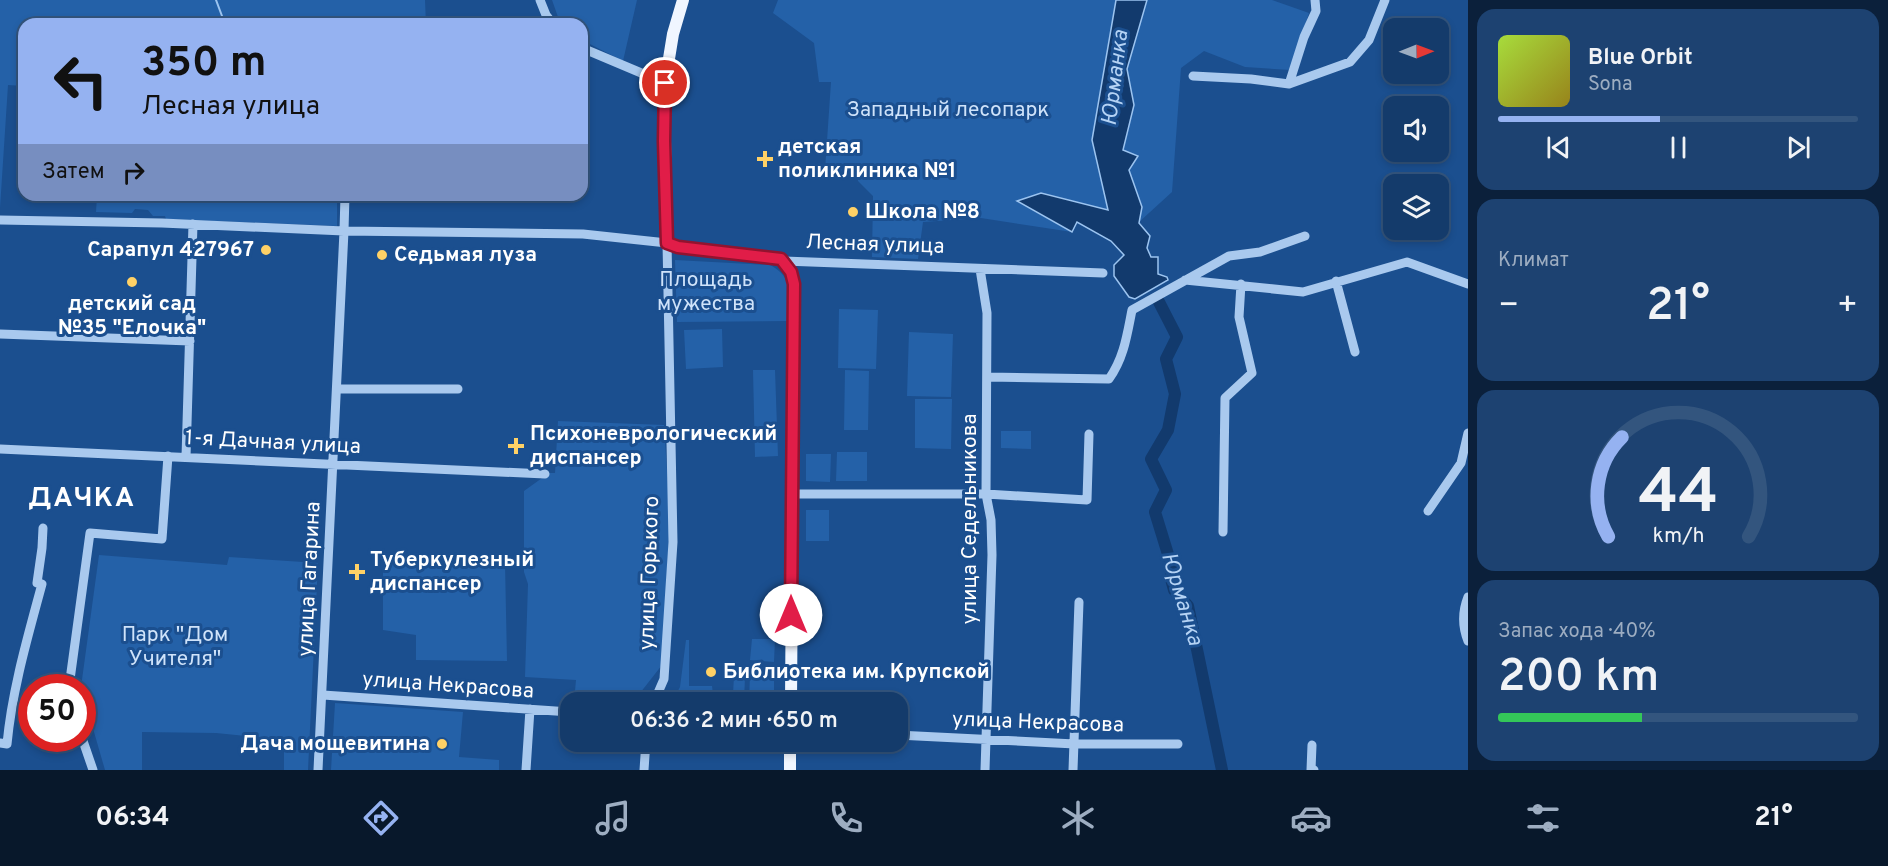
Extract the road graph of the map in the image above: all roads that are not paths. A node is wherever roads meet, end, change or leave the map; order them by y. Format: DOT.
graph roads {
  1 [pos="540,0"];
  2 [pos="683,0"];
  3 [pos="1315,0"];
  4 [pos="1385,0"];
  5 [pos="548,18"];
  6 [pos="588,51"];
  7 [pos="1193,76"];
  8 [pos="665,83"];
  9 [pos="1289,84"];
  10 [pos="345,201"];
  11 [pos="0,220"];
  12 [pos="194,224"];
  13 [pos="345,231"];
  14 [pos="1305,236"];
  15 [pos="667,243"];
  16 [pos="784,261"];
  17 [pos="980,269"];
  18 [pos="1103,273"];
  19 [pos="1185,280"];
  20 [pos="1336,281"];
  21 [pos="1241,284"];
  22 [pos="1468,284"];
  23 [pos="0,334"];
  24 [pos="190,341"];
  25 [pos="1354,352"];
  26 [pos="987,377"];
  27 [pos="337,389"];
  28 [pos="458,389"];
  29 [pos="1468,433"];
  30 [pos="1089,434"];
  31 [pos="0,448"];
  32 [pos="168,456"];
  33 [pos="186,457"];
  34 [pos="334,464"];
  35 [pos="545,474"];
  36 [pos="792,494"];
  37 [pos="986,494"];
  38 [pos="1428,511"];
  39 [pos="43,528"];
  40 [pos="1223,532"];
  41 [pos="1468,597"];
  42 [pos="1079,602"];
  43 [pos="1468,641"];
  44 [pos="71,674"];
  45 [pos="658,692"];
  46 [pos="791,692"];
  47 [pos="323,695"];
  48 [pos="530,710"];
  49 [pos="560,712"];
  50 [pos="908,736"];
  51 [pos="986,741"];
  52 [pos="0,743"];
  53 [pos="1075,744"];
  54 [pos="1178,744"];
  55 [pos="1312,745"];
  56 [pos="87,752"];
  57 [pos="645,752"];
  58 [pos="790,752"];
  59 [pos="93,770"];
  60 [pos="318,770"];
  61 [pos="526,770"];
  62 [pos="644,770"];
  63 [pos="790,770"];
  64 [pos="985,770"];
  65 [pos="1073,770"];
  66 [pos="1312,770"];
  1 -- 5 [label="street"];
  2 -- 8 [label="main road, улица Горького"];
  3 -- 9 [label="street"];
  4 -- 9 [label="street"];
  6 -- 8 [label="street"];
  7 -- 9 [label="street"];
  8 -- 15 [label="main road, улица Горького"];
  10 -- 13 [label="street, улица Гагарина"];
  11 -- 12 [label="street, Лесная улица"];
  12 -- 13 [label="street, Лесная улица"];
  12 -- 24 [label="street"];
  13 -- 15 [label="street, Лесная улица"];
  13 -- 27 [label="street, улица Гагарина"];
  14 -- 19 [label="street"];
  15 -- 16 [label="main road, Лесная улица"];
  15 -- 45 [label="street, улица Горького"];
  16 -- 17 [label="street, Лесная улица"];
  16 -- 36 [label="main road"];
  17 -- 18 [label="street, Лесная улица"];
  17 -- 26 [label="street, улица Седельникова"];
  19 -- 21 [label="street"];
  19 -- 26 [label="street"];
  20 -- 21 [label="street"];
  20 -- 22 [label="street"];
  20 -- 25 [label="street"];
  21 -- 40 [label="street"];
  23 -- 24 [label="street"];
  24 -- 33 [label="street"];
  26 -- 37 [label="street, улица Седельникова"];
  27 -- 28 [label="street"];
  27 -- 34 [label="street, улица Гагарина"];
  29 -- 38 [label="street"];
  30 -- 37 [label="street"];
  31 -- 32 [label="street, 1-я Дачная улица"];
  32 -- 33 [label="street, 1-я Дачная улица"];
  32 -- 44 [label="street"];
  33 -- 34 [label="street, 1-я Дачная улица"];
  34 -- 35 [label="street, 1-я Дачная улица"];
  34 -- 47 [label="street, улица Гагарина"];
  36 -- 37 [label="street"];
  36 -- 46 [label="main road"];
  37 -- 51 [label="street, улица Седельникова"];
  39 -- 52 [label="street"];
  41 -- 43 [label="street"];
  42 -- 53 [label="street"];
  47 -- 48 [label="street, улица Некрасова"];
  47 -- 60 [label="street, улица Гагарина"];
  48 -- 49 [label="street, улица Некрасова"];
  48 -- 61 [label="street"];
  50 -- 51 [label="street, улица Некрасова"];
  51 -- 53 [label="street, улица Некрасова"];
  51 -- 64 [label="street, улица Седельникова"];
  53 -- 54 [label="street, улица Некрасова"];
  53 -- 65 [label="street"];
  55 -- 66 [label="street"];
  56 -- 59 [label="street"];
  57 -- 62 [label="street"];
  58 -- 63 [label="main road"];
}
